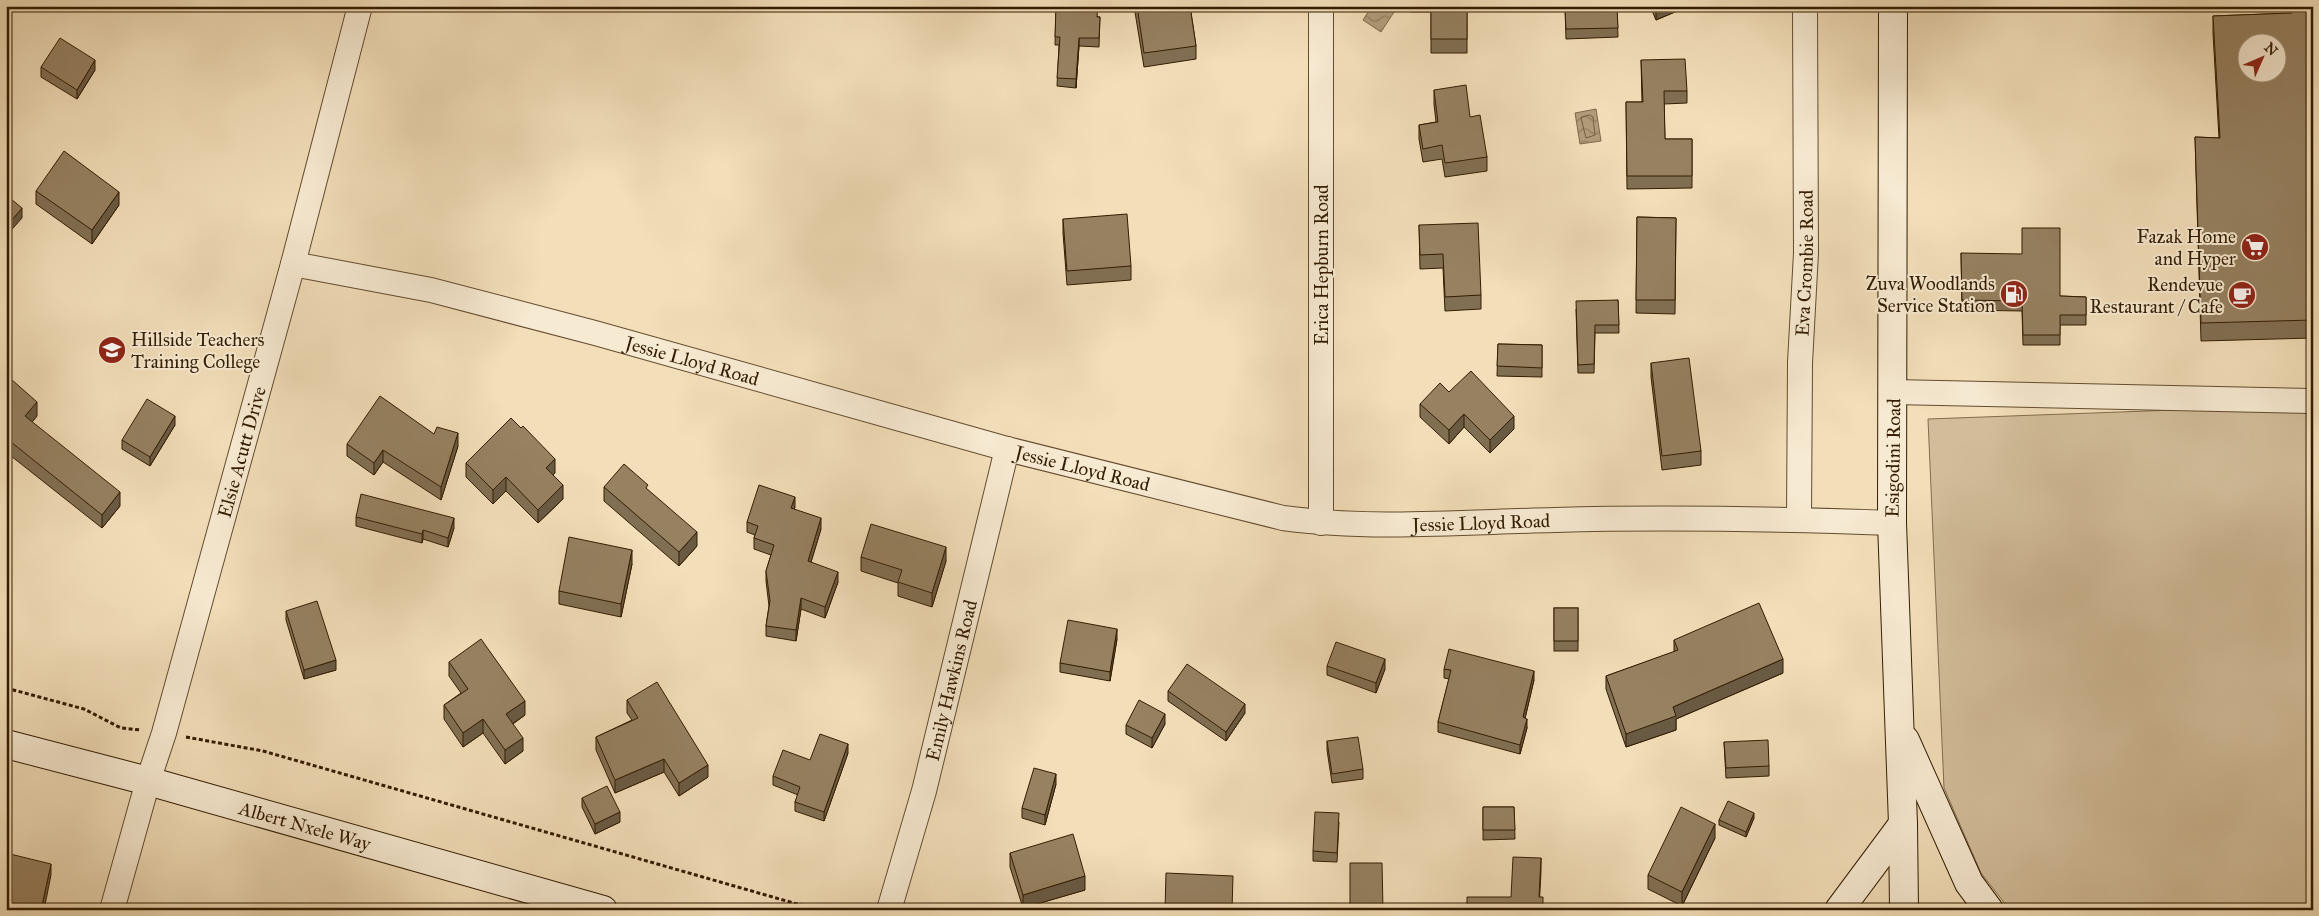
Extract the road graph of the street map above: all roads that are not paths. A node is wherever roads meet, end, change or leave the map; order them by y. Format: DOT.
graph roads {
  1 [pos="360,6"];
  2 [pos="1321,6"];
  3 [pos="1805,6"];
  4 [pos="1893,6"];
  5 [pos="293,264"];
  6 [pos="1893,392"];
  7 [pos="2313,401"];
  8 [pos="1007,449"];
  9 [pos="1798,519"];
  10 [pos="1321,523"];
  11 [pos="1892,523"];
  12 [pos="1900,728"];
  13 [pos="6,744"];
  14 [pos="148,781"];
  15 [pos="1903,824"];
  16 [pos="112,910"];
  17 [pos="603,910"];
  18 [pos="889,910"];
  19 [pos="1839,910"];
  20 [pos="1904,910"];
  21 [pos="1988,910"];
  1 -- 5 [label="street, Elsie Acutt Drive"];
  2 -- 10 [label="street, Erica Hepburn Road"];
  3 -- 9 [label="street, Eva Crombie Road"];
  4 -- 6 [label="main road, Esigodini Road"];
  5 -- 8 [label="street, Jessie Lloyd Road"];
  5 -- 14 [label="street, Elsie Acutt Drive"];
  6 -- 7 [label="street"];
  6 -- 11 [label="main road, Esigodini Road"];
  8 -- 10 [label="street, Jessie Lloyd Road"];
  8 -- 18 [label="street, Emily Hawkins Road"];
  9 -- 10 [label="street, Jessie Lloyd Road"];
  9 -- 11 [label="street, Jessie Lloyd Road"];
  11 -- 12 [label="main road, Esigodini Road"];
  12 -- 15 [label="main road, Esigodini Road"];
  12 -- 21 [label="main road"];
  13 -- 14 [label="main road, Albert Nxele Way"];
  14 -- 16 [label="street, Elsie Acutt Drive"];
  14 -- 17 [label="main road, Albert Nxele Way"];
  15 -- 19 [label="main road"];
  15 -- 20 [label="main road, Esigodini Road"];
}
